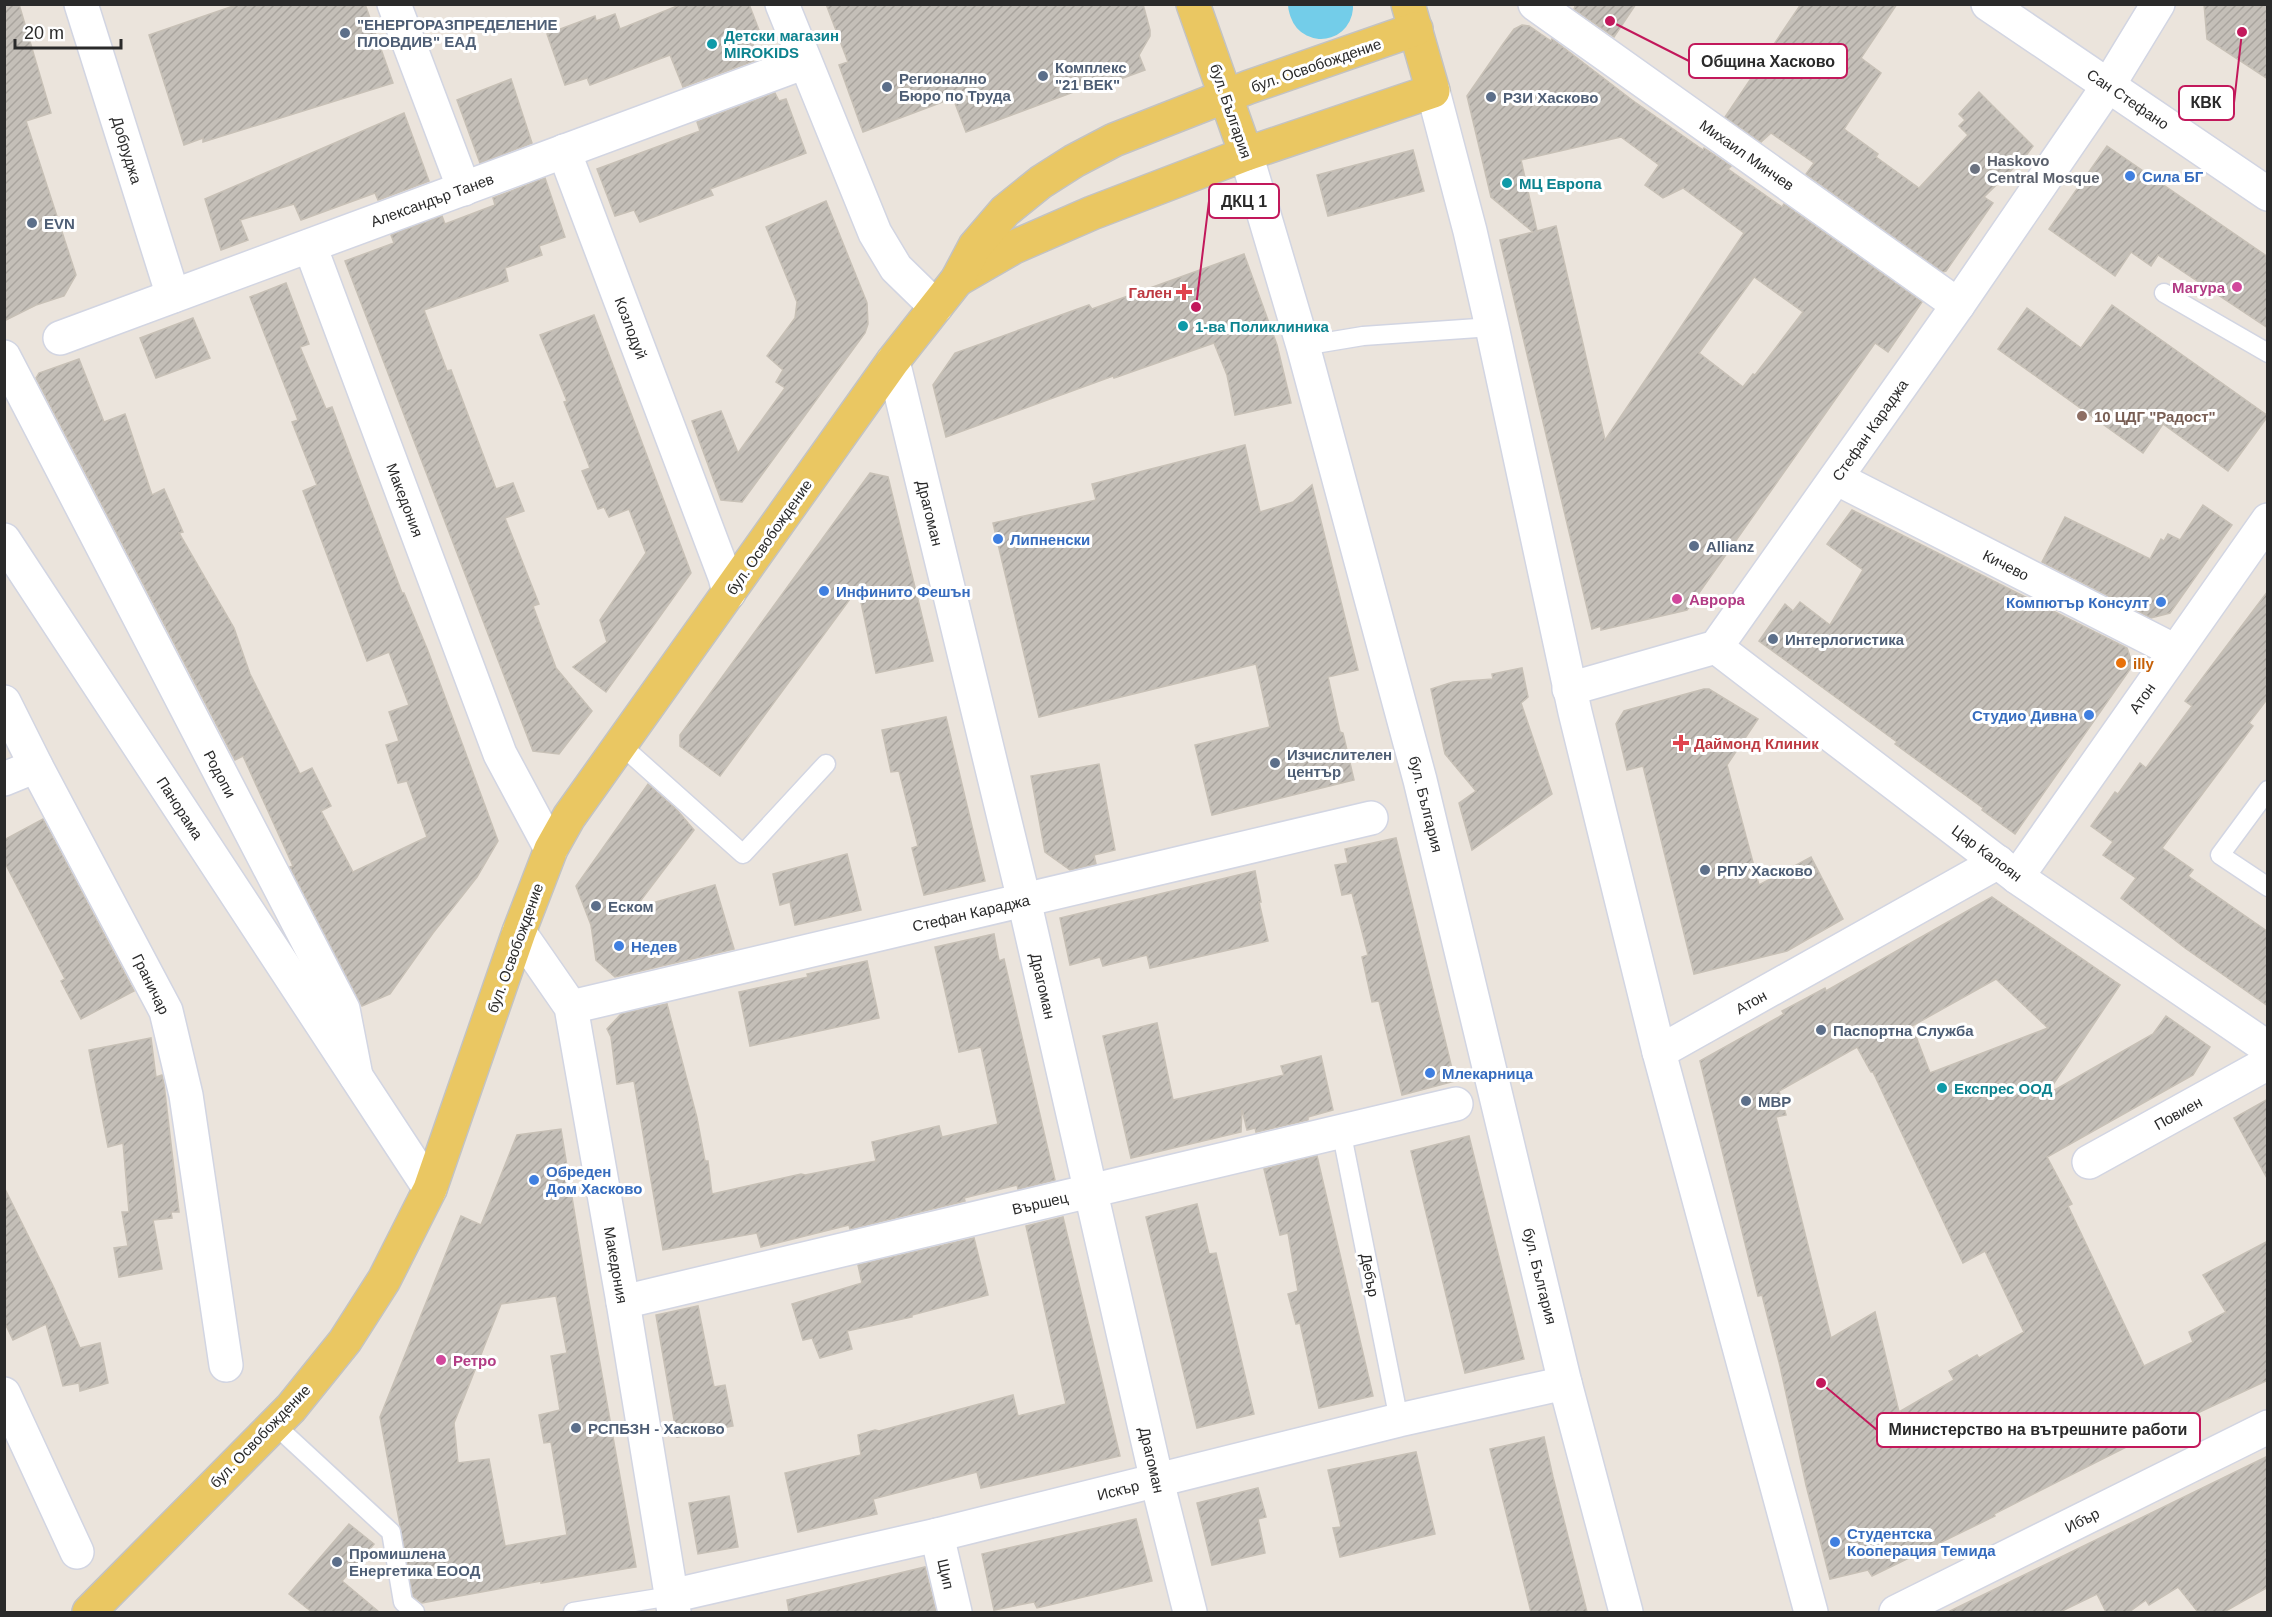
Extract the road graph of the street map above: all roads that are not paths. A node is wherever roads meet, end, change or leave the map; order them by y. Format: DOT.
graph roads {
  1 [pos="81,4"];
  2 [pos="394,4"];
  3 [pos="782,4"];
  4 [pos="1193,4"];
  5 [pos="1535,4"];
  6 [pos="1988,4"];
  7 [pos="2158,4"];
  8 [pos="1412,17"];
  9 [pos="805,62"];
  10 [pos="2108,86"];
  11 [pos="1237,92"];
  12 [pos="1422,94"];
  13 [pos="1259,150"];
  14 [pos="564,151"];
  15 [pos="464,189"];
  16 [pos="2268,194"];
  17 [pos="310,246"];
  18 [pos="957,280"];
  19 [pos="2164,293"];
  20 [pos="173,296"];
  21 [pos="1958,305"];
  22 [pos="936,307"];
  23 [pos="1492,327"];
  24 [pos="60,338"];
  25 [pos="1303,346"];
  26 [pos="2268,353"];
  27 [pos="4,357"];
  28 [pos="893,360"];
  29 [pos="1836,478"];
  30 [pos="2268,520"];
  31 [pos="4,540"];
  32 [pos="729,593"];
  33 [pos="1716,647"];
  34 [pos="2175,651"];
  35 [pos="1569,689"];
  36 [pos="4,702"];
  37 [pos="621,745"];
  38 [pos="826,764"];
  39 [pos="36,766"];
  40 [pos="4,779"];
  41 [pos="2268,790"];
  42 [pos="1371,818"];
  43 [pos="551,849"];
  44 [pos="2008,869"];
  45 [pos="2268,887"];
  46 [pos="1024,900"];
  47 [pos="519,932"];
  48 [pos="571,1007"];
  49 [pos="2268,1048"];
  50 [pos="1659,1052"];
  51 [pos="2268,1063"];
  52 [pos="356,1076"];
  53 [pos="1456,1104"];
  54 [pos="1341,1130"];
  55 [pos="2089,1162"];
  56 [pos="430,1189"];
  57 [pos="1090,1191"];
  58 [pos="623,1302"];
  59 [pos="226,1365"];
  60 [pos="1565,1383"];
  61 [pos="4,1394"];
  62 [pos="1399,1420"];
  63 [pos="274,1424"];
  64 [pos="2268,1427"];
  65 [pos="1157,1481"];
  66 [pos="937,1535"];
  67 [pos="77,1551"];
  68 [pos="672,1604"];
  69 [pos="88,1612"];
  70 [pos="415,1612"];
  71 [pos="573,1612"];
  72 [pos="955,1612"];
  73 [pos="1190,1612"];
  74 [pos="1626,1612"];
  75 [pos="1811,1612"];
  76 [pos="1896,1612"];
  1 -- 20 [label="street, Добруджа"];
  2 -- 15 [label="street"];
  3 -- 9 [label="street"];
  4 -- 11 [label="main road, бул. България"];
  5 -- 21 [label="street, Михаил Минчев"];
  6 -- 10 [label="street, Сан Стефано"];
  7 -- 10 [label="street, Стефан Караджа"];
  8 -- 11 [label="main road, бул. Освобождение"];
  8 -- 12 [label="main road"];
  9 -- 14 [label="street, Александър Танев"];
  9 -- 22 [label="street"];
  10 -- 16 [label="street, Сан Стефано"];
  10 -- 21 [label="street, Стефан Караджа"];
  11 -- 13 [label="main road, бул. България"];
  11 -- 18 [label="main road, бул. Освобождение"];
  12 -- 13 [label="main road, бул. Освобождение"];
  12 -- 23 [label="street"];
  13 -- 18 [label="main road, бул. Освобождение"];
  13 -- 25 [label="street, бул. България"];
  14 -- 15 [label="street, Александър Танев"];
  14 -- 32 [label="street, Козлодуй"];
  15 -- 17 [label="street, Александър Танев"];
  17 -- 20 [label="street, Александър Танев"];
  17 -- 43 [label="street, Македония"];
  18 -- 22 [label="main road, бул. Освобождение"];
  19 -- 26 [label="lane"];
  20 -- 24 [label="street, Александър Танев"];
  21 -- 29 [label="street, Стефан Караджа"];
  22 -- 28 [label="main road, бул. Освобождение"];
  23 -- 25 [label="lane"];
  23 -- 35 [label="street"];
  25 -- 60 [label="street, бул. България"];
  27 -- 52 [label="street, Родопи"];
  28 -- 32 [label="main road, бул. Освобождение"];
  28 -- 46 [label="street, Драгоман"];
  29 -- 33 [label="street, Стефан Караджа"];
  29 -- 34 [label="street, Кичево"];
  30 -- 34 [label="street, Атон"];
  31 -- 52 [label="street, Панорама"];
  32 -- 37 [label="main road, бул. Освобождение"];
  33 -- 35 [label="street"];
  33 -- 44 [label="street, Цар Калоян"];
  34 -- 44 [label="street, Атон"];
  35 -- 50 [label="street"];
  36 -- 39 [label="street, Граничар"];
  37 -- 38 [label="lane"];
  37 -- 43 [label="main road, бул. Освобождение"];
  39 -- 40 [label="street"];
  39 -- 59 [label="street, Граничар"];
  41 -- 45 [label="lane"];
  42 -- 46 [label="street, Стефан Караджа"];
  43 -- 47 [label="main road, бул. Освобождение"];
  44 -- 49 [label="street, Цар Калоян"];
  44 -- 50 [label="street, Атон"];
  46 -- 48 [label="street, Стефан Караджа"];
  46 -- 57 [label="street, Драгоман"];
  47 -- 48 [label="street, Македония"];
  47 -- 56 [label="main road, бул. Освобождение"];
  48 -- 58 [label="street, Македония"];
  50 -- 75 [label="street"];
  51 -- 55 [label="street, Повиен"];
  52 -- 56 [label="street, Родопи"];
  53 -- 54 [label="street, Вършец"];
  54 -- 57 [label="street, Вършец"];
  54 -- 62 [label="lane, Дебър"];
  56 -- 63 [label="main road, бул. Освобождение"];
  57 -- 58 [label="street, Вършец"];
  57 -- 65 [label="street, Драгоман"];
  58 -- 68 [label="street, Македония"];
  60 -- 62 [label="street, Искър"];
  60 -- 74 [label="street, бул. България"];
  61 -- 67 [label="street"];
  62 -- 65 [label="street, Искър"];
  63 -- 69 [label="main road, бул. Освобождение"];
  63 -- 70 [label="lane"];
  64 -- 76 [label="street, Ибър"];
  65 -- 66 [label="street, Искър"];
  65 -- 73 [label="street, Драгоман"];
  66 -- 68 [label="street, Искър"];
  66 -- 72 [label="street, Щип"];
  68 -- 71 [label="lane"];
}
